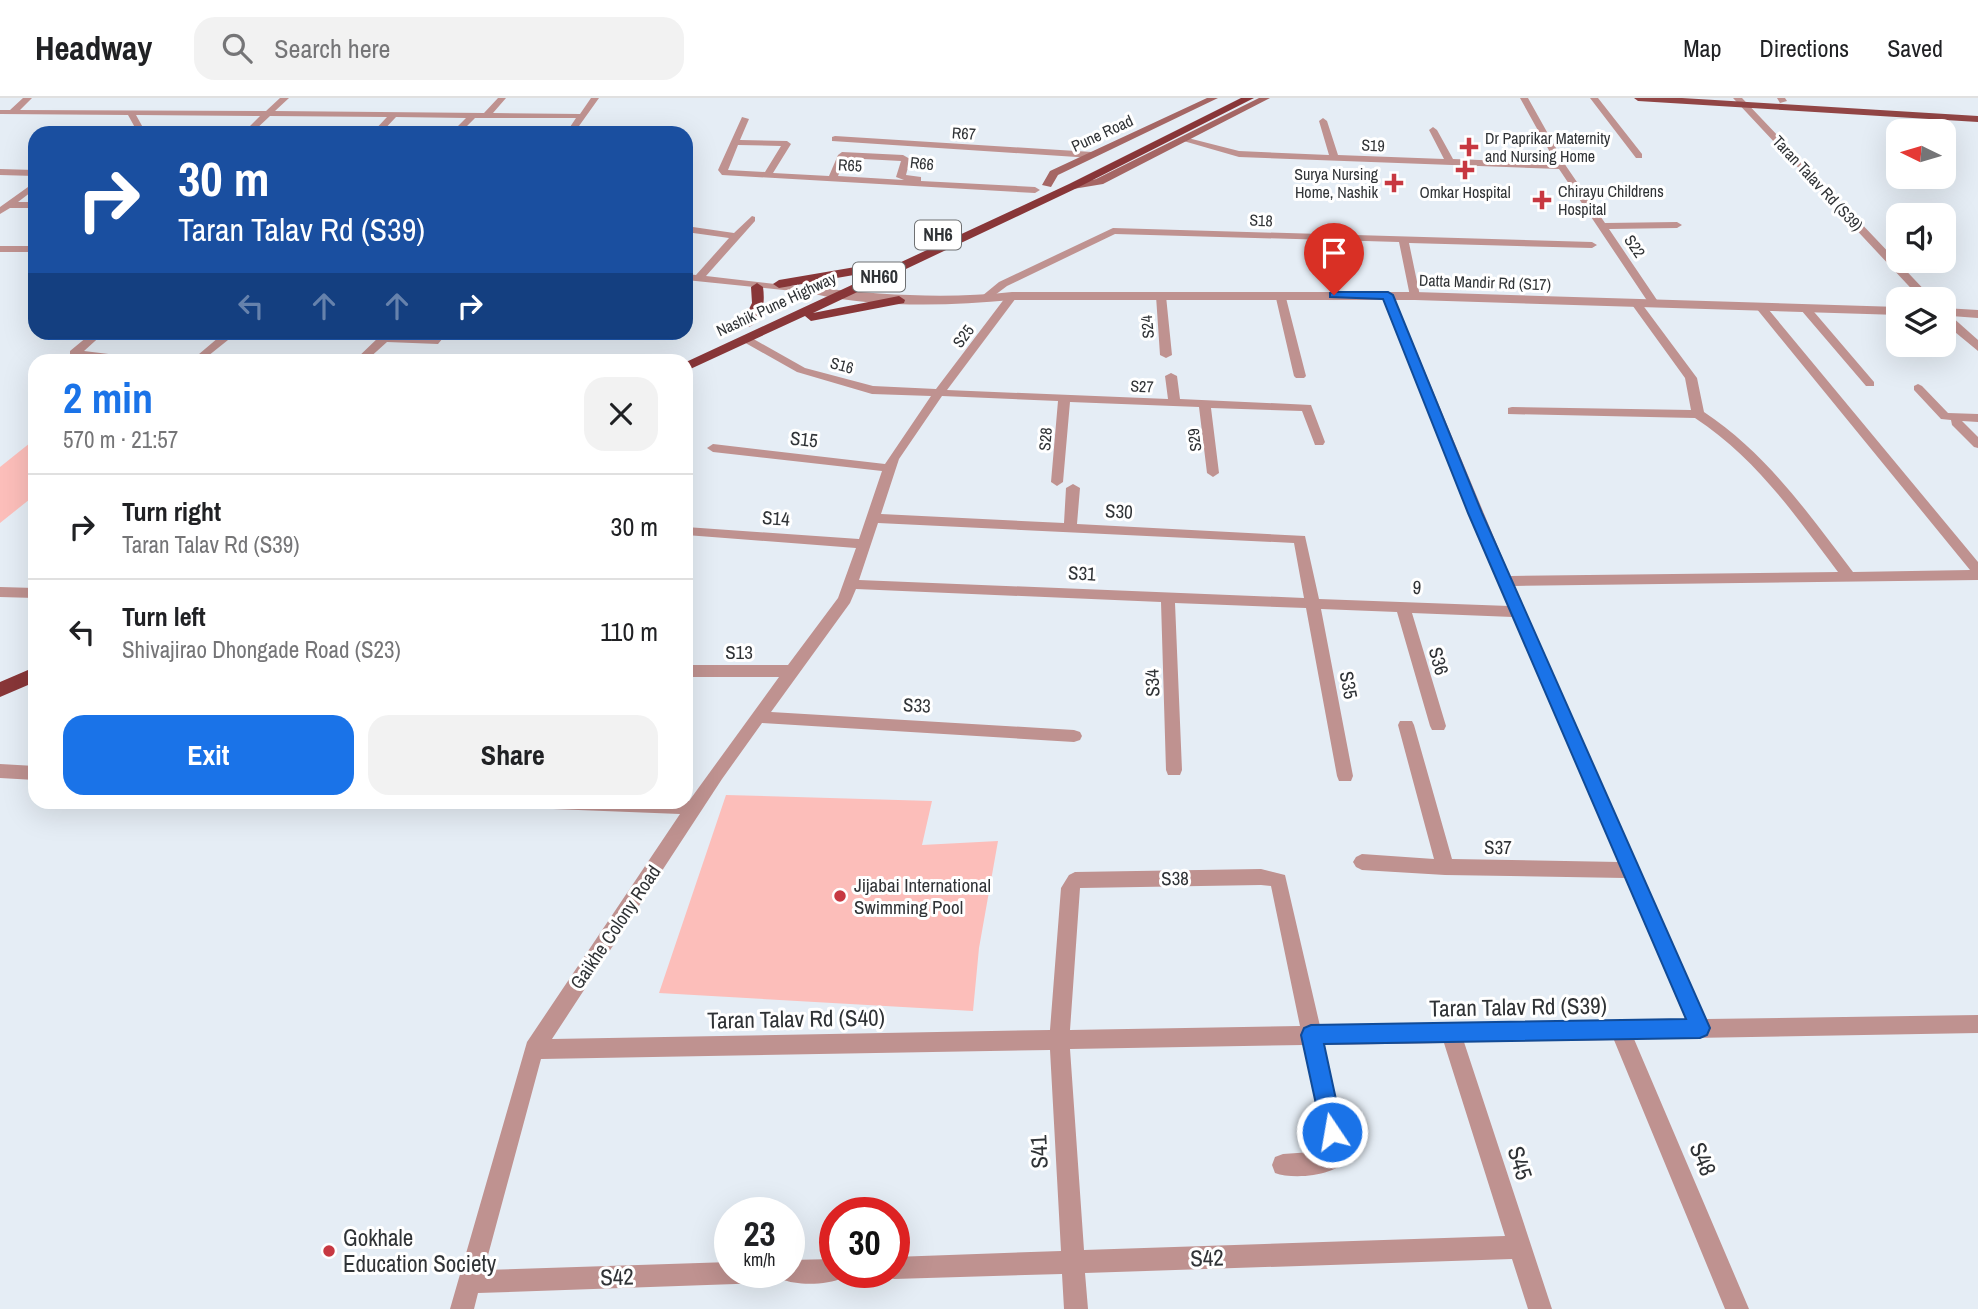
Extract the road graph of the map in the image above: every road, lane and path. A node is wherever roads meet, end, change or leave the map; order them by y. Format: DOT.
graph roads {
  1 [pos="28,98"];
  2 [pos="285,98"];
  3 [pos="502,98"];
  4 [pos="595,98"];
  5 [pos="1229,98"];
  6 [pos="1249,98"];
  7 [pos="1266,98"];
  8 [pos="1524,98"];
  9 [pos="1594,98"];
  10 [pos="1638,98"];
  11 [pos="1782,100"];
  12 [pos="1739,101"];
  13 [pos="384,105"];
  14 [pos="1214,106"];
  15 [pos="0,112"];
  16 [pos="12,112"];
  17 [pos="1978,112"];
  18 [pos="131,113"];
  19 [pos="268,114"];
  20 [pos="375,114"];
  21 [pos="394,115"];
  22 [pos="473,115"];
  23 [pos="487,115"];
  24 [pos="582,116"];
  25 [pos="745,119"];
  26 [pos="1978,119"];
  27 [pos="1323,121"];
  28 [pos="138,126"];
  29 [pos="255,126"];
  30 [pos="383,126"];
  31 [pos="462,126"];
  32 [pos="575,126"];
  33 [pos="1433,130"];
  34 [pos="835,139"];
  35 [pos="1184,139"];
  36 [pos="849,140"];
  37 [pos="735,142"];
  38 [pos="842,155"];
  39 [pos="1091,155"];
  40 [pos="1639,156"];
  41 [pos="1334,158"];
  42 [pos="1450,162"];
  43 [pos="1562,166"];
  44 [pos="0,172"];
  45 [pos="28,173"];
  46 [pos="768,176"];
  47 [pos="834,176"];
  48 [pos="900,180"];
  49 [pos="1073,186"];
  50 [pos="1041,187"];
  51 [pos="28,190"];
  52 [pos="9,205"];
  53 [pos="28,205"];
  54 [pos="0,211"];
  55 [pos="752,219"];
  56 [pos="1677,225"];
  57 [pos="1603,226"];
  58 [pos="693,230"];
  59 [pos="734,236"];
  60 [pos="1403,240"];
  61 [pos="1592,245"];
  62 [pos="0,249"];
  63 [pos="28,249"];
  64 [pos="923,256"];
  65 [pos="873,268"];
  66 [pos="693,278"];
  67 [pos="699,278"];
  68 [pos="737,282"];
  69 [pos="779,284"];
  70 [pos="757,287"];
  71 [pos="1916,287"];
  72 [pos="835,291"];
  73 [pos="901,291"];
  74 [pos="1280,294"];
  75 [pos="1388,295"];
  76 [pos="986,296"];
  77 [pos="1012,296"];
  78 [pos="1161,296"];
  79 [pos="1415,296"];
  80 [pos="1635,302"];
  81 [pos="1654,303"];
  82 [pos="1760,306"];
  83 [pos="1805,308"];
  84 [pos="1886,311"];
  85 [pos="1978,313"];
  86 [pos="1956,314"];
  87 [pos="784,321"];
  88 [pos="749,323"];
  89 [pos="1956,326"];
  90 [pos="746,339"];
  91 [pos="90,340"];
  92 [pos="223,340"];
  93 [pos="382,340"];
  94 [pos="409,340"];
  95 [pos="436,340"];
  96 [pos="1978,347"];
  97 [pos="83,354"];
  98 [pos="205,354"];
  99 [pos="367,354"];
  100 [pos="688,354"];
  101 [pos="1166,355"];
  102 [pos="693,364"];
  103 [pos="1171,376"];
  104 [pos="1300,376"];
  105 [pos="1870,384"];
  106 [pos="1918,388"];
  107 [pos="939,394"];
  108 [pos="1064,399"];
  109 [pos="1174,403"];
  110 [pos="1205,405"];
  111 [pos="1512,411"];
  112 [pos="1698,414"];
  113 [pos="1978,418"];
  114 [pos="1956,422"];
  115 [pos="1319,442"];
  116 [pos="1978,444"];
  117 [pos="713,448"];
  118 [pos="890,468"];
  119 [pos="1213,472"];
  120 [pos="1057,482"];
  121 [pos="1073,488"];
  122 [pos="873,518"];
  123 [pos="1070,528"];
  124 [pos="693,532"];
  125 [pos="864,544"];
  126 [pos="1978,573"];
  127 [pos="1849,576"];
  128 [pos="1506,581"];
  129 [pos="850,584"];
  130 [pos="0,592"];
  131 [pos="28,593"];
  132 [pos="1168,596"];
  133 [pos="1311,602"];
  134 [pos="1404,606"];
  135 [pos="1520,612"];
  136 [pos="28,663"];
  137 [pos="693,671"];
  138 [pos="792,671"];
  139 [pos="0,676"];
  140 [pos="28,677"];
  141 [pos="0,690"];
  142 [pos="758,717"];
  143 [pos="1406,725"];
  144 [pos="1438,726"];
  145 [pos="1074,736"];
  146 [pos="1174,769"];
  147 [pos="0,771"];
  148 [pos="28,773"];
  149 [pos="1345,776"];
  150 [pos="693,808"];
  151 [pos="692,809"];
  152 [pos="1362,862"];
  153 [pos="1445,867"];
  154 [pos="1633,870"];
  155 [pos="1978,1024"];
  156 [pos="1700,1028"];
  157 [pos="1620,1029"];
  158 [pos="1451,1032"];
  159 [pos="1311,1035"];
  160 [pos="1059,1039"];
  161 [pos="534,1049"];
  162 [pos="1283,1165"];
  163 [pos="1520,1247"];
  164 [pos="1072,1262"];
  165 [pos="910,1267"];
  166 [pos="714,1274"];
  167 [pos="470,1282"];
  168 [pos="462,1309"];
  169 [pos="1076,1309"];
  170 [pos="1540,1309"];
  171 [pos="1737,1309"];
  1 -- 16 [label="street"];
  2 -- 19 [label="street"];
  3 -- 23 [label="street"];
  4 -- 24 [label="street"];
  5 -- 14 [label="highway"];
  6 -- 14 [label="highway"];
  7 -- 35 [label="main road"];
  8 -- 43 [label="street, S22"];
  9 -- 40 [label="street"];
  10 -- 12 [label="main road"];
  11 -- 12 [label="main road"];
  11 -- 17 [label="main road"];
  12 -- 26 [label="main road"];
  12 -- 71 [label="street, Taran Talav Rd (S39)"];
  13 -- 20 [label="street"];
  14 -- 39 [label="main road, Pune Road"];
  14 -- 49 [label="highway, Nashik Pune Highway"];
  14 -- 50 [label="highway, NH6"];
  15 -- 16 [label="street"];
  16 -- 18 [label="street"];
  18 -- 19 [label="street"];
  18 -- 28 [label="street"];
  19 -- 20 [label="street"];
  19 -- 29 [label="street"];
  20 -- 21 [label="street"];
  21 -- 22 [label="street"];
  21 -- 30 [label="street"];
  22 -- 23 [label="street"];
  22 -- 31 [label="street"];
  23 -- 24 [label="street"];
  24 -- 32 [label="street"];
  25 -- 37 [label="street, R65"];
  27 -- 41 [label="street"];
  33 -- 42 [label="street"];
  34 -- 36 [label="street, R67"];
  35 -- 41 [label="street, S19"];
  35 -- 49 [label="main road"];
  36 -- 38 [label="street"];
  36 -- 39 [label="street, R67"];
  37 -- 46 [label="street, R65"];
  37 -- 46 [label="street"];
  38 -- 47 [label="street"];
  38 -- 48 [label="street, R66"];
  39 -- 50 [label="main road, Pune Road"];
  41 -- 42 [label="street, S19"];
  42 -- 43 [label="street, S19"];
  43 -- 57 [label="street, S22"];
  44 -- 45 [label="street"];
  46 -- 48 [label="street, R65"];
  48 -- 50 [label="street, R65"];
  49 -- 64 [label="highway, Nashik Pune Highway / NH60"];
  50 -- 65 [label="highway, Nashik Pune Highway / NH6"];
  51 -- 52 [label="street"];
  52 -- 53 [label="street"];
  52 -- 54 [label="street"];
  55 -- 59 [label="street"];
  56 -- 57 [label="street"];
  57 -- 81 [label="street, S22"];
  58 -- 59 [label="street"];
  59 -- 67 [label="street"];
  60 -- 61 [label="street, S18"];
  60 -- 76 [label="street, S18"];
  60 -- 79 [label="street"];
  62 -- 63 [label="street"];
  64 -- 72 [label="highway, Nashik Pune Highway / NH60"];
  64 -- 73 [label="highway"];
  65 -- 69 [label="highway"];
  65 -- 72 [label="highway, Nashik Pune Highway / NH6"];
  66 -- 67 [label="street"];
  67 -- 68 [label="street"];
  68 -- 69 [label="street"];
  68 -- 70 [label="street"];
  69 -- 72 [label="street"];
  70 -- 72 [label="street"];
  70 -- 88 [label="highway"];
  72 -- 73 [label="street, Datta Mandir Rd (S17)"];
  72 -- 87 [label="highway, Nashik Pune Highway / NH60"];
  72 -- 88 [label="highway, Nashik Pune Highway / NH60"];
  73 -- 76 [label="street, Datta Mandir Rd (S17)"];
  73 -- 87 [label="highway"];
  74 -- 75 [label="street, Datta Mandir Rd (S17)"];
  74 -- 78 [label="street, Datta Mandir Rd (S17)"];
  74 -- 104 [label="street"];
  75 -- 79 [label="street, Datta Mandir Rd (S17)"];
  75 -- 128 [label="street"];
  76 -- 77 [label="street, Datta Mandir Rd (S17)"];
  77 -- 78 [label="street, Datta Mandir Rd (S17)"];
  77 -- 107 [label="street, S25"];
  78 -- 101 [label="street, S24"];
  79 -- 80 [label="street, Datta Mandir Rd (S17)"];
  80 -- 81 [label="street, Datta Mandir Rd (S17)"];
  80 -- 112 [label="street"];
  81 -- 82 [label="street, Datta Mandir Rd (S17)"];
  82 -- 83 [label="street, Datta Mandir Rd (S17)"];
  82 -- 126 [label="street"];
  83 -- 84 [label="street, Datta Mandir Rd (S17)"];
  83 -- 105 [label="street"];
  85 -- 86 [label="street"];
  87 -- 90 [label="highway, Nashik Pune Highway / NH60"];
  88 -- 100 [label="highway, Nashik Pune Highway / NH60"];
  89 -- 96 [label="street"];
  90 -- 102 [label="highway, Nashik Pune Highway / NH60"];
  90 -- 107 [label="street, S16"];
  91 -- 97 [label="street"];
  92 -- 98 [label="street"];
  93 -- 99 [label="street"];
  94 -- 95 [label="street"];
  103 -- 109 [label="street"];
  106 -- 113 [label="street"];
  107 -- 108 [label="street, S27"];
  107 -- 118 [label="street, S25"];
  108 -- 109 [label="street, S27"];
  108 -- 120 [label="street, S28"];
  109 -- 110 [label="street, S27"];
  110 -- 115 [label="street, S27"];
  110 -- 119 [label="street, S29"];
  111 -- 112 [label="street"];
  112 -- 127 [label="street"];
  114 -- 116 [label="street"];
  117 -- 118 [label="street, S15"];
  118 -- 122 [label="street, Gaikhe Colony Road"];
  121 -- 123 [label="street"];
  122 -- 123 [label="street, S30"];
  122 -- 125 [label="street, Gaikhe Colony Road"];
  123 -- 133 [label="street, S30"];
  124 -- 125 [label="street, S14"];
  125 -- 129 [label="street, Gaikhe Colony Road"];
  126 -- 127 [label="street"];
  127 -- 128 [label="street"];
  128 -- 135 [label="street"];
  129 -- 132 [label="street, S31"];
  129 -- 138 [label="street, Gaikhe Colony Road"];
  130 -- 131 [label="street"];
  132 -- 133 [label="street, S31"];
  132 -- 146 [label="street, S34"];
  133 -- 134 [label="street, 9"];
  133 -- 149 [label="street, S35"];
  134 -- 135 [label="street, 9"];
  134 -- 144 [label="street, S36"];
  135 -- 154 [label="street"];
  136 -- 139 [label="highway"];
  137 -- 138 [label="street, S13"];
  138 -- 142 [label="street, Gaikhe Colony Road"];
  140 -- 141 [label="highway"];
  142 -- 145 [label="street, S33"];
  142 -- 150 [label="street, Gaikhe Colony Road"];
  143 -- 153 [label="street"];
  147 -- 148 [label="street"];
  151 -- 161 [label="street, Gaikhe Colony Road"];
  152 -- 153 [label="street, S37"];
  153 -- 154 [label="street, S37"];
  154 -- 156 [label="street"];
  155 -- 156 [label="street, Taran Talav Rd (S39)"];
  156 -- 157 [label="street, Taran Talav Rd (S39)"];
  157 -- 158 [label="street, Taran Talav Rd (S39)"];
  157 -- 171 [label="street, S48"];
  158 -- 159 [label="street, Taran Talav Rd (S39)"];
  158 -- 163 [label="street, S45"];
  159 -- 160 [label="street, Taran Talav Rd (S39)"];
  159 -- 160 [label="street, S38"];
  159 -- 162 [label="street"];
  160 -- 161 [label="street, Taran Talav Rd (S40)"];
  160 -- 164 [label="street, S41"];
  161 -- 167 [label="street, Gaikhe Colony Road"];
  163 -- 164 [label="street, S42"];
  163 -- 170 [label="street, S45"];
  164 -- 165 [label="street, S42"];
  164 -- 169 [label="street, S41"];
  166 -- 167 [label="street, S42"];
  167 -- 168 [label="street, Gaikhe Colony Road"];
}
